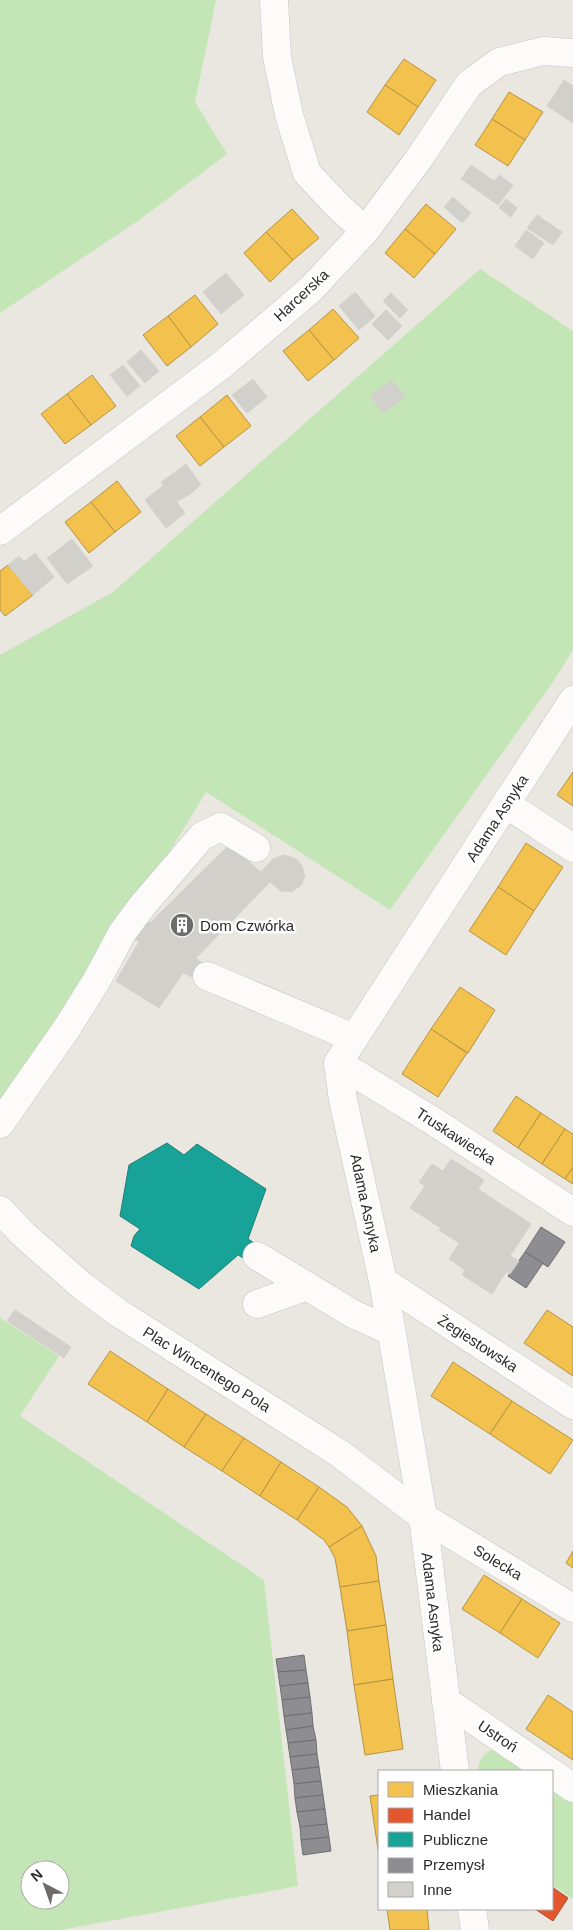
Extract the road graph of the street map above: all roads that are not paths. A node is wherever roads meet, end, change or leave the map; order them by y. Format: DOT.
graph roads {
  1 [pos="274,0"];
  2 [pos="573,53"];
  3 [pos="365,231"];
  4 [pos="0,531"];
  5 [pos="573,700"];
  6 [pos="506,804"];
  7 [pos="256,848"];
  8 [pos="573,848"];
  9 [pos="207,976"];
  10 [pos="354,1038"];
  11 [pos="338,1063"];
  12 [pos="0,1124"];
  13 [pos="0,1210"];
  14 [pos="573,1212"];
  15 [pos="257,1256"];
  16 [pos="383,1281"];
  17 [pos="307,1286"];
  18 [pos="257,1304"];
  19 [pos="391,1331"];
  20 [pos="573,1405"];
  21 [pos="423,1516"];
  22 [pos="573,1608"];
  23 [pos="446,1701"];
  24 [pos="455,1770"];
  25 [pos="547,1770"];
  26 [pos="553,1774"];
  27 [pos="573,1788"];
  28 [pos="472,1910"];
  29 [pos="475,1930"];
  1 -- 3 [label="street"];
  2 -- 3 [label="street, Harcerska"];
  3 -- 4 [label="street, Harcerska"];
  5 -- 6 [label="street, Adama Asnyka"];
  6 -- 8 [label="street"];
  6 -- 10 [label="street, Adama Asnyka"];
  7 -- 12 [label="street"];
  9 -- 10 [label="street"];
  10 -- 11 [label="street, Adama Asnyka"];
  11 -- 14 [label="street, Truskawiecka"];
  11 -- 16 [label="street, Adama Asnyka"];
  13 -- 21 [label="street, Plac Wincentego Pola"];
  15 -- 17 [label="street"];
  16 -- 19 [label="street, Adama Asnyka"];
  16 -- 20 [label="street, Żegiestowska"];
  17 -- 18 [label="street"];
  17 -- 19 [label="street"];
  19 -- 21 [label="street, Adama Asnyka"];
  21 -- 22 [label="street, Solecka"];
  21 -- 23 [label="street, Adama Asnyka"];
  23 -- 24 [label="street, Adama Asnyka"];
  23 -- 25 [label="street, Ustroń"];
  26 -- 27 [label="street, Ustroń"];
  28 -- 29 [label="street"];
}
